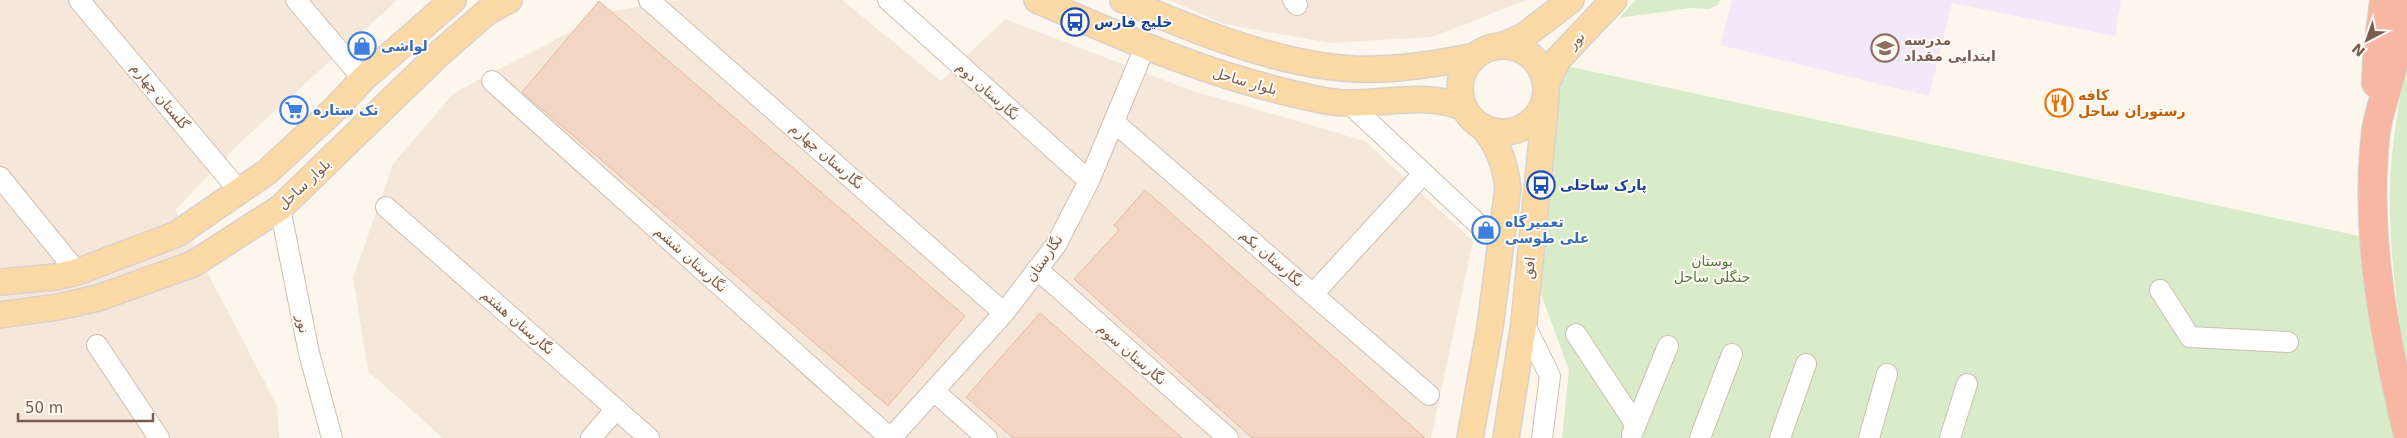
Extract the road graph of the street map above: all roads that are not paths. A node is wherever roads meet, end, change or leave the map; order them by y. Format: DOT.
graph roads {
  1 [pos="79,0"];
  2 [pos="296,0"];
  3 [pos="453,0"];
  4 [pos="509,0"];
  5 [pos="649,0"];
  6 [pos="888,0"];
  7 [pos="1037,0"];
  8 [pos="1123,0"];
  9 [pos="1571,0"];
  10 [pos="1614,0"];
  11 [pos="2384,0"];
  12 [pos="2407,10"];
  13 [pos="1501,46"];
  14 [pos="1145,47"];
  15 [pos="1475,56"];
  16 [pos="363,79"];
  17 [pos="492,81"];
  18 [pos="1546,91"];
  19 [pos="1464,108"];
  20 [pos="1356,110"];
  21 [pos="1114,122"];
  22 [pos="1484,128"];
  23 [pos="2376,129"];
  24 [pos="266,172"];
  25 [pos="1423,174"];
  26 [pos="0,177"];
  27 [pos="1089,181"];
  28 [pos="240,192"];
  29 [pos="386,207"];
  30 [pos="280,208"];
  31 [pos="1478,224"];
  32 [pos="1037,270"];
  33 [pos="77,272"];
  34 [pos="0,282"];
  35 [pos="2160,290"];
  36 [pos="1313,294"];
  37 [pos="1004,313"];
  38 [pos="0,315"];
  39 [pos="1524,322"];
  40 [pos="1576,334"];
  41 [pos="2288,342"];
  42 [pos="98,345"];
  43 [pos="1668,346"];
  44 [pos="1732,354"];
  45 [pos="1806,364"];
  46 [pos="1887,374"];
  47 [pos="1967,384"];
  48 [pos="934,391"];
  49 [pos="1429,395"];
  50 [pos="616,409"];
  51 [pos="2407,431"];
  52 [pos="1633,432"];
  53 [pos="158,438"];
  54 [pos="332,438"];
  55 [pos="591,438"];
  56 [pos="649,438"];
  57 [pos="891,438"];
  58 [pos="987,438"];
  59 [pos="1228,438"];
  60 [pos="1470,438"];
  61 [pos="1506,438"];
  62 [pos="1542,438"];
  63 [pos="1700,438"];
  64 [pos="1782,438"];
  65 [pos="1869,438"];
  66 [pos="1950,438"];
  1 -- 28 [label="street, گلستان چهارم"];
  2 -- 16 [label="street"];
  3 -- 16 [label="main road"];
  4 -- 30 [label="main road, بلوار ساحل"];
  5 -- 37 [label="street, نگارستان چهارم"];
  6 -- 27 [label="street, نگارستان دوم"];
  7 -- 14 [label="main road, بلوار ساحل"];
  8 -- 15 [label="main road"];
  9 -- 13 [label="main road"];
  10 -- 18 [label="main road, نور"];
  11 -- 23 [label="highway"];
  12 -- 23 [label="highway"];
  13 -- 15 [label="main road"];
  13 -- 18 [label="main road"];
  14 -- 19 [label="main road, بلوار ساحل"];
  14 -- 21 [label="street, نگارستان"];
  15 -- 19 [label="main road"];
  16 -- 24 [label="main road"];
  17 -- 57 [label="street, نگارستان ششم"];
  18 -- 22 [label="main road"];
  18 -- 39 [label="main road, افق"];
  19 -- 22 [label="main road"];
  20 -- 25 [label="street"];
  21 -- 27 [label="street, نگارستان"];
  21 -- 36 [label="street, نگارستان یکم"];
  22 -- 60 [label="main road"];
  23 -- 51 [label="highway"];
  24 -- 28 [label="main road"];
  24 -- 30 [label="main road"];
  25 -- 31 [label="street"];
  25 -- 36 [label="street"];
  26 -- 33 [label="street"];
  27 -- 32 [label="street, نگارستان"];
  28 -- 33 [label="main road"];
  29 -- 50 [label="street, نگارستان هشتم"];
  30 -- 38 [label="main road, بلوار ساحل"];
  30 -- 54 [label="street, نور"];
  32 -- 37 [label="street, نگارستان"];
  32 -- 59 [label="street, نگارستان سوم"];
  33 -- 34 [label="main road"];
  35 -- 41 [label="street"];
  36 -- 49 [label="street, نگارستان یکم"];
  37 -- 48 [label="street, نگارستان"];
  39 -- 61 [label="main road, افق"];
  39 -- 62 [label="street"];
  40 -- 52 [label="street"];
  42 -- 53 [label="street"];
  43 -- 52 [label="street"];
  44 -- 63 [label="street"];
  45 -- 64 [label="street"];
  46 -- 65 [label="street"];
  47 -- 66 [label="street"];
  48 -- 57 [label="street, نگارستان"];
  48 -- 58 [label="street"];
  50 -- 55 [label="street"];
  50 -- 56 [label="street, نگارستان هشتم"];
}
